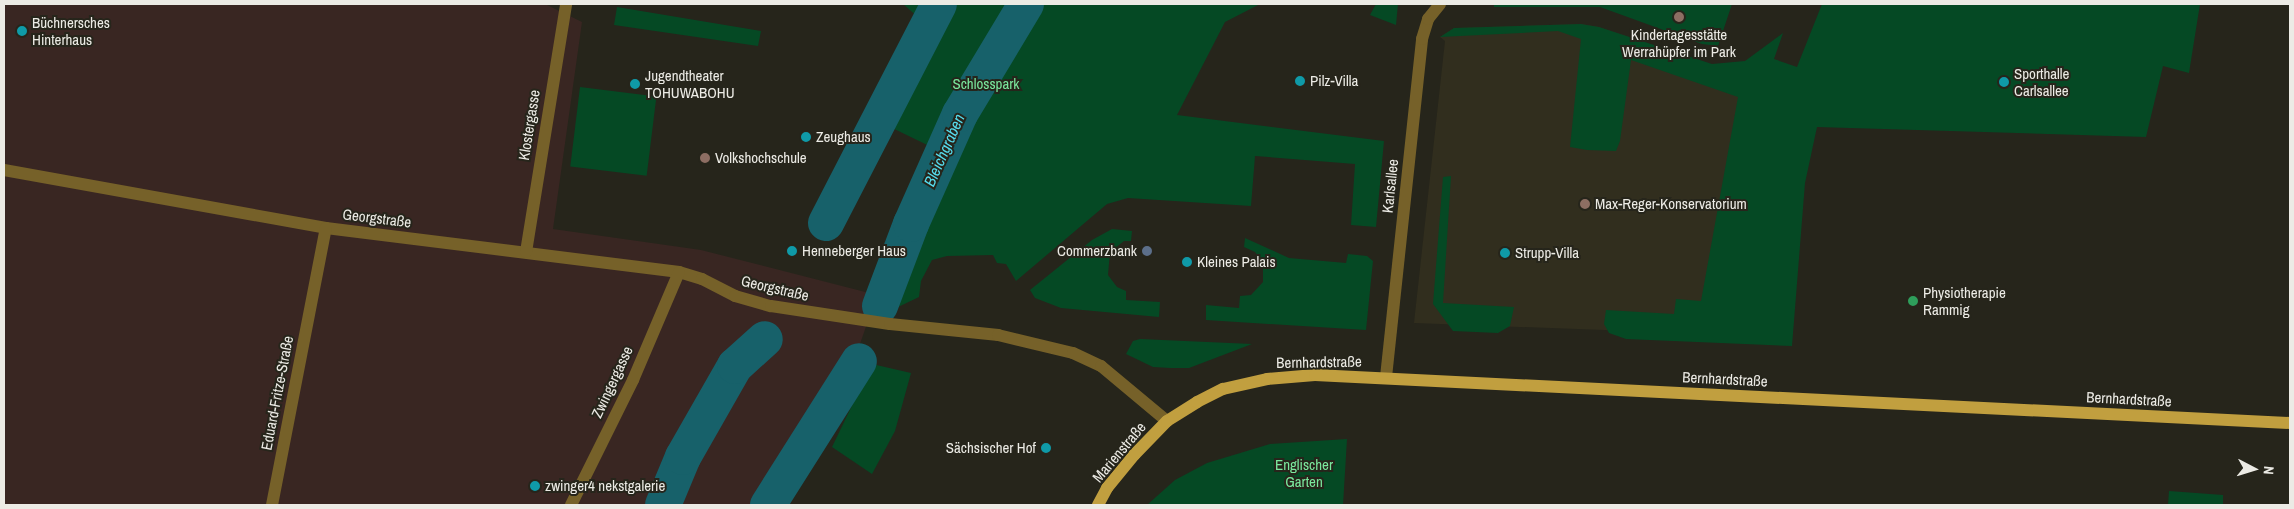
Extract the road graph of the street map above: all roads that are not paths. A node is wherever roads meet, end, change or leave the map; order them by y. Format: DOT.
graph roads {
  1 [pos="566,4"];
  2 [pos="1440,4"];
  3 [pos="4,170"];
  4 [pos="326,228"];
  5 [pos="526,252"];
  6 [pos="679,272"];
  7 [pos="314,286"];
  8 [pos="1386,378"];
  9 [pos="1167,421"];
  10 [pos="2290,424"];
  11 [pos="272,505"];
  12 [pos="571,505"];
  13 [pos="1098,505"];
  1 -- 5 [label="street, Klostergasse"];
  2 -- 8 [label="street, Karlsallee"];
  3 -- 4 [label="street, Georgstraße"];
  4 -- 5 [label="street, Georgstraße"];
  4 -- 7 [label="street, Georgstraße"];
  5 -- 6 [label="street, Georgstraße"];
  6 -- 9 [label="street, Georgstraße"];
  6 -- 12 [label="street, Zwingergasse"];
  7 -- 11 [label="street, Eduard-Fritze-Straße"];
  8 -- 9 [label="main road, Bernhardstraße"];
  8 -- 10 [label="main road, Bernhardstraße"];
  9 -- 13 [label="main road, Marienstraße"];
}
